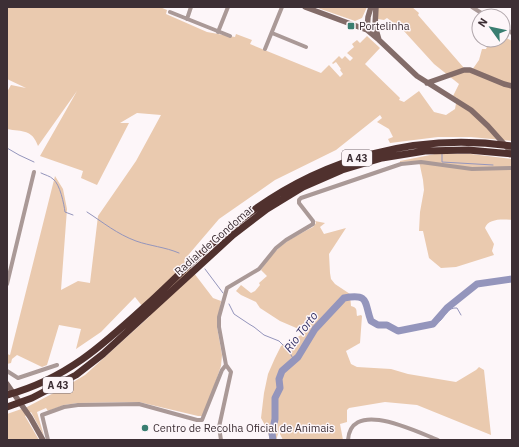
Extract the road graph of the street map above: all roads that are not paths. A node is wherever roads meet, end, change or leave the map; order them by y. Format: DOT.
graph roads {
  1 [pos="191,7"];
  2 [pos="228,7"];
  3 [pos="282,7"];
  4 [pos="306,7"];
  5 [pos="371,7"];
  6 [pos="376,7"];
  7 [pos="170,12"];
  8 [pos="368,17"];
  9 [pos="187,19"];
  10 [pos="375,20"];
  11 [pos="355,25"];
  12 [pos="367,30"];
  13 [pos="218,32"];
  14 [pos="272,33"];
  15 [pos="230,36"];
  16 [pos="379,40"];
  17 [pos="306,47"];
  18 [pos="265,49"];
  19 [pos="427,83"];
  20 [pos="512,86"];
  21 [pos="512,146"];
  22 [pos="512,154"];
  23 [pos="512,168"];
  24 [pos="34,172"];
  25 [pos="230,232"];
  26 [pos="7,284"];
  27 [pos="130,325"];
  28 [pos="57,365"];
  29 [pos="226,365"];
  30 [pos="7,371"];
  31 [pos="7,384"];
  32 [pos="7,396"];
  33 [pos="7,407"];
  34 [pos="42,440"];
  35 [pos="48,440"];
  36 [pos="221,440"];
  37 [pos="348,440"];
  38 [pos="438,440"];
  1 -- 9 [label="street"];
  2 -- 13 [label="street"];
  3 -- 14 [label="street"];
  4 -- 11 [label="street"];
  5 -- 8 [label="street"];
  6 -- 10 [label="street"];
  7 -- 9 [label="street"];
  8 -- 11 [label="street"];
  8 -- 12 [label="street"];
  9 -- 13 [label="street"];
  10 -- 12 [label="street"];
  10 -- 16 [label="street"];
  11 -- 12 [label="street"];
  12 -- 16 [label="street"];
  13 -- 15 [label="street"];
  14 -- 17 [label="street"];
  14 -- 18 [label="street"];
  16 -- 19 [label="street"];
  19 -- 20 [label="street"];
  19 -- 22 [label="street"];
  21 -- 25 [label="highway, Radial de Gondomar / A 43"];
  22 -- 25 [label="highway, Radial de Gondomar / A 43"];
  23 -- 29 [label="street"];
  24 -- 26 [label="street"];
  25 -- 27 [label="highway, Radial de Gondomar / A 43"];
  27 -- 32 [label="highway, Radial de Gondomar / A 43"];
  27 -- 33 [label="highway, Radial de Gondomar / A 43"];
  28 -- 30 [label="street"];
  29 -- 35 [label="street"];
  29 -- 36 [label="street"];
  31 -- 34 [label="street"];
  37 -- 38 [label="street"];
}
